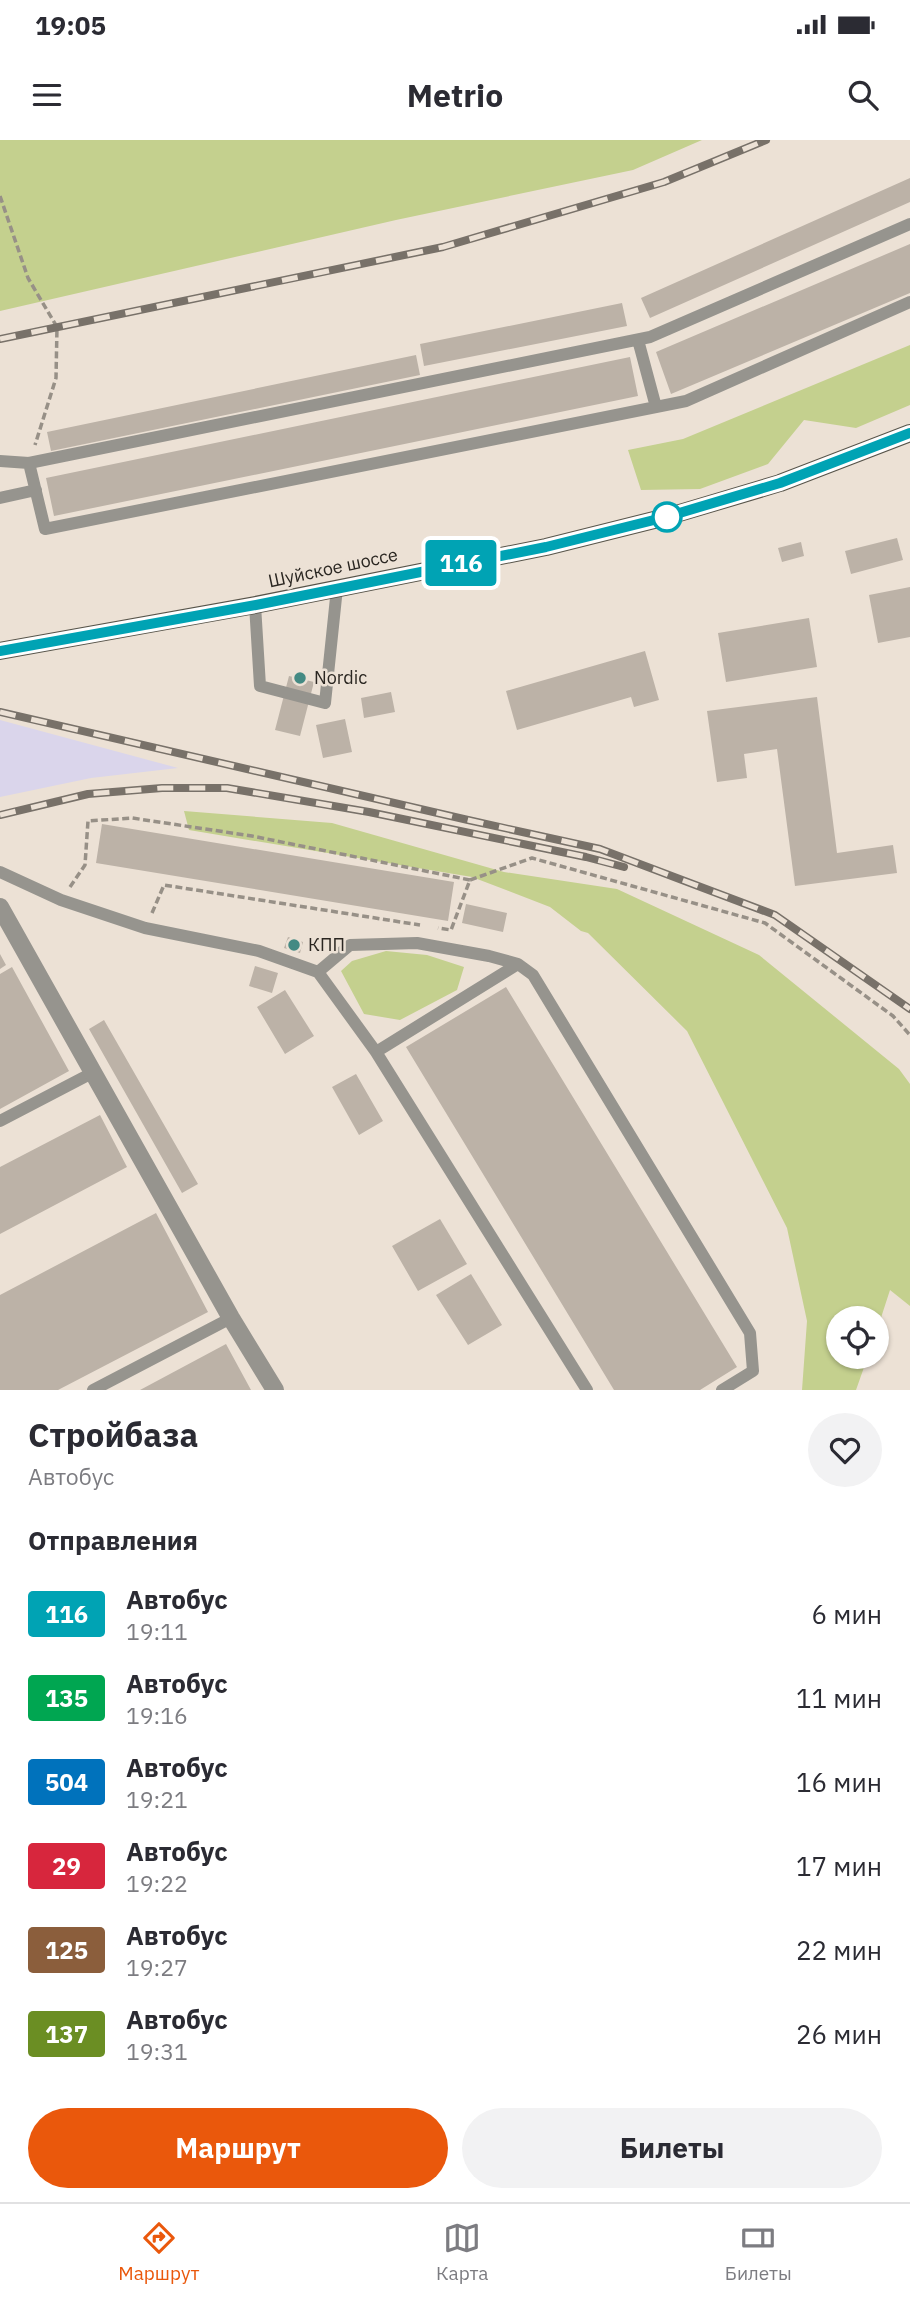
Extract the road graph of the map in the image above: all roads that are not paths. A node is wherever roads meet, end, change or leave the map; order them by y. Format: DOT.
graph roads {
  1 [pos="910,224"];
  2 [pos="910,302"];
  3 [pos="638,340"];
  4 [pos="656,407"];
  5 [pos="910,433"];
  6 [pos="0,461"];
  7 [pos="29,463"];
  8 [pos="36,490"];
  9 [pos="0,498"];
  10 [pos="337,588"];
  11 [pos="256,605"];
  12 [pos="0,651"];
  13 [pos="0,872"];
  14 [pos="0,907"];
  15 [pos="518,964"];
  16 [pos="318,972"];
  17 [pos="376,1052"];
  18 [pos="94,1072"];
  19 [pos="0,1121"];
  20 [pos="231,1318"];
  21 [pos="93,1390"];
  22 [pos="275,1390"];
  23 [pos="587,1390"];
  24 [pos="722,1390"];
  1 -- 3 [label="lane"];
  2 -- 4 [label="lane"];
  3 -- 4 [label="lane"];
  3 -- 7 [label="lane"];
  4 -- 8 [label="lane"];
  5 -- 10 [label="main road, Шуйское шоссе"];
  6 -- 7 [label="lane"];
  7 -- 8 [label="lane"];
  8 -- 9 [label="lane"];
  10 -- 11 [label="main road, Шуйское шоссе"];
  10 -- 11 [label="lane"];
  11 -- 12 [label="main road, Шуйское шоссе"];
  13 -- 16 [label="lane"];
  14 -- 18 [label="street"];
  15 -- 16 [label="lane"];
  15 -- 17 [label="lane"];
  15 -- 24 [label="lane"];
  16 -- 17 [label="lane"];
  17 -- 23 [label="lane"];
  18 -- 19 [label="lane"];
  18 -- 20 [label="street"];
  20 -- 21 [label="lane"];
  20 -- 22 [label="street"];
}
